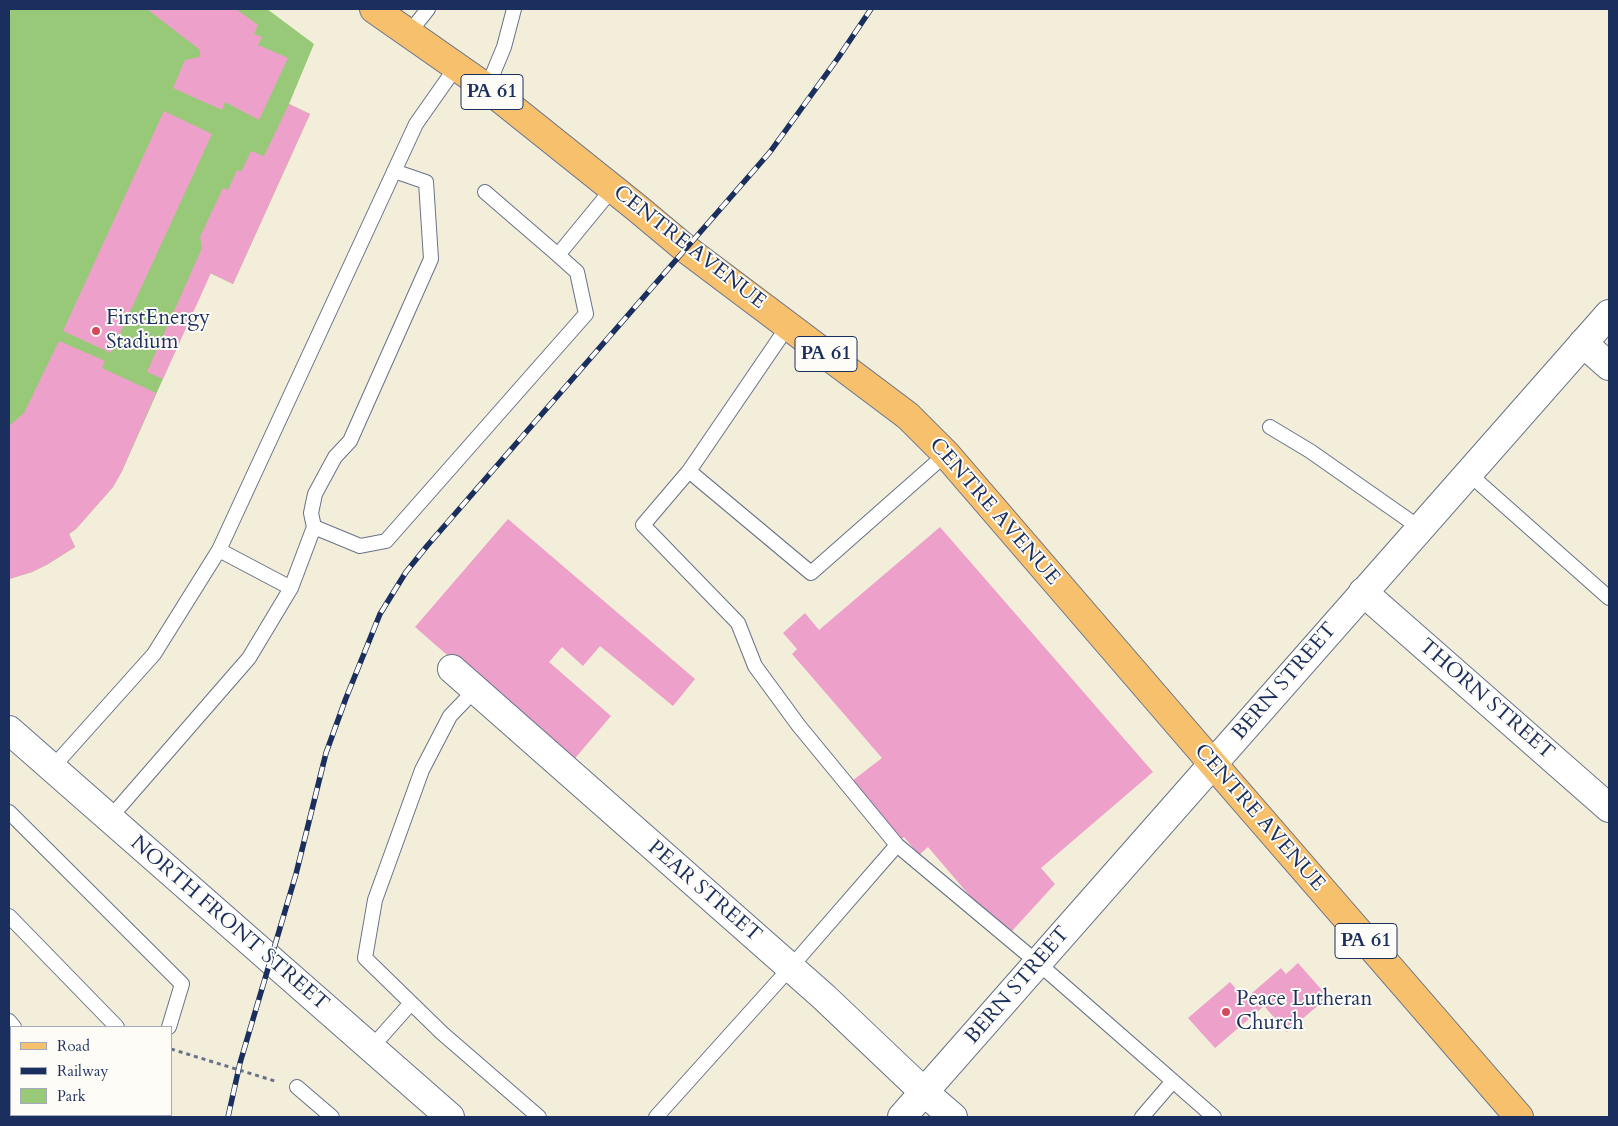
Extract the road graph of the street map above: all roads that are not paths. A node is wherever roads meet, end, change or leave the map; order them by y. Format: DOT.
graph roads {
  1 [pos="374,9"];
  2 [pos="428,9"];
  3 [pos="514,9"];
  4 [pos="409,34"];
  5 [pos="456,67"];
  6 [pos="487,88"];
  7 [pos="394,171"];
  8 [pos="613,188"];
  9 [pos="485,192"];
  10 [pos="558,255"];
  11 [pos="1609,314"];
  12 [pos="788,326"];
  13 [pos="1584,343"];
  14 [pos="1609,366"];
  15 [pos="1270,427"];
  16 [pos="946,454"];
  17 [pos="689,471"];
  18 [pos="1468,473"];
  19 [pos="314,527"];
  20 [pos="1420,528"];
  21 [pos="219,550"];
  22 [pos="292,588"];
  23 [pos="1363,592"];
  24 [pos="1609,598"];
  25 [pos="452,670"];
  26 [pos="475,690"];
  27 [pos="9,730"];
  28 [pos="1212,764"];
  29 [pos="52,768"];
  30 [pos="1609,808"];
  31 [pos="9,812"];
  32 [pos="109,819"];
  33 [pos="896,845"];
  34 [pos="9,916"];
  35 [pos="1038,963"];
  36 [pos="790,968"];
  37 [pos="411,1003"];
  38 [pos="117,1026"];
  39 [pos="169,1026"];
  40 [pos="371,1048"];
  41 [pos="1173,1081"];
  42 [pos="297,1087"];
  43 [pos="924,1092"];
  44 [pos="444,1115"];
  45 [pos="332,1117"];
  46 [pos="539,1117"];
  47 [pos="656,1117"];
  48 [pos="902,1117"];
  49 [pos="953,1117"];
  50 [pos="1142,1117"];
  51 [pos="1214,1117"];
  52 [pos="1519,1117"];
  1 -- 4 [label="main road, CENTRE AVENUE / PA 61"];
  2 -- 4 [label="lane"];
  3 -- 6 [label="lane"];
  4 -- 5 [label="main road, CENTRE AVENUE / PA 61"];
  5 -- 6 [label="main road, CENTRE AVENUE / PA 61"];
  5 -- 7 [label="lane"];
  6 -- 8 [label="main road, CENTRE AVENUE / PA 61"];
  7 -- 19 [label="lane"];
  7 -- 21 [label="lane"];
  8 -- 10 [label="lane"];
  8 -- 12 [label="main road, CENTRE AVENUE / PA 61"];
  9 -- 10 [label="lane"];
  10 -- 19 [label="lane"];
  11 -- 13 [label="street, BERN STREET"];
  12 -- 16 [label="main road, CENTRE AVENUE / PA 61"];
  12 -- 17 [label="lane"];
  13 -- 14 [label="street"];
  13 -- 18 [label="street, BERN STREET"];
  15 -- 20 [label="lane"];
  16 -- 17 [label="lane"];
  16 -- 28 [label="main road, CENTRE AVENUE / PA 61"];
  17 -- 33 [label="lane"];
  18 -- 20 [label="street, BERN STREET"];
  18 -- 24 [label="lane"];
  19 -- 22 [label="lane"];
  20 -- 23 [label="street, BERN STREET"];
  21 -- 22 [label="lane"];
  21 -- 29 [label="lane"];
  22 -- 32 [label="lane"];
  23 -- 28 [label="street, BERN STREET"];
  23 -- 30 [label="street, THORN STREET"];
  25 -- 26 [label="street, PEAR STREET"];
  26 -- 36 [label="street, PEAR STREET"];
  26 -- 37 [label="lane"];
  27 -- 29 [label="street, NORTH FRONT STREET"];
  28 -- 35 [label="street, BERN STREET"];
  28 -- 52 [label="main road, CENTRE AVENUE / PA 61"];
  29 -- 32 [label="street, NORTH FRONT STREET"];
  31 -- 39 [label="lane"];
  32 -- 40 [label="street, NORTH FRONT STREET"];
  33 -- 35 [label="lane"];
  33 -- 36 [label="lane"];
  34 -- 38 [label="lane"];
  35 -- 41 [label="lane"];
  35 -- 43 [label="street, BERN STREET"];
  36 -- 43 [label="street, PEAR STREET"];
  36 -- 47 [label="lane"];
  37 -- 40 [label="lane"];
  37 -- 46 [label="lane"];
  40 -- 44 [label="street, NORTH FRONT STREET"];
  41 -- 50 [label="lane"];
  41 -- 51 [label="lane"];
  42 -- 45 [label="lane"];
  43 -- 48 [label="street, BERN STREET"];
  43 -- 49 [label="street, PEAR STREET"];
}
